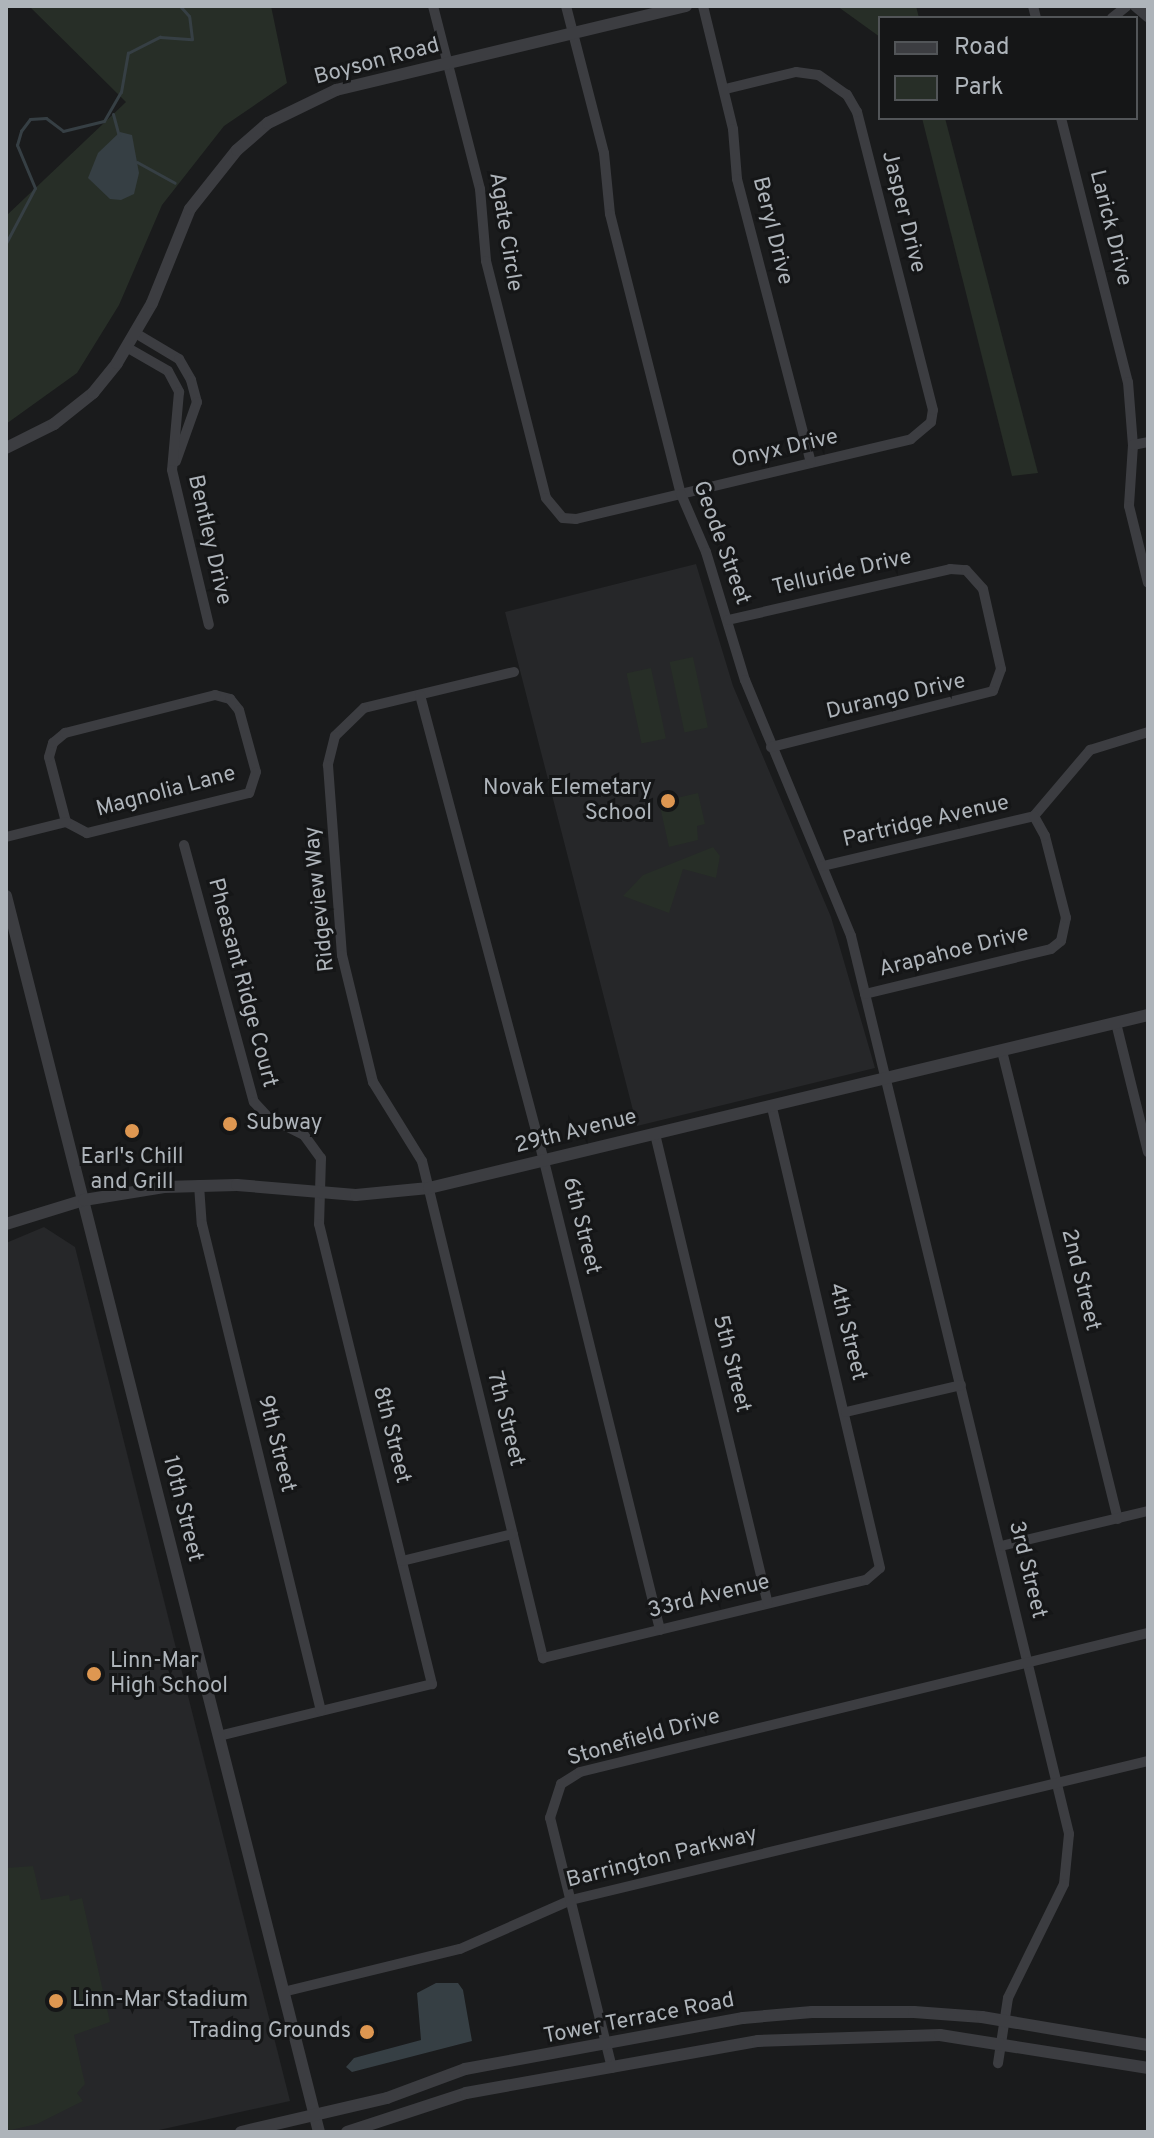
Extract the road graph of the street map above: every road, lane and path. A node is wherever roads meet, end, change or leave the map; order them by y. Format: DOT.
graph roads {
  1 [pos="433,6"];
  2 [pos="566,6"];
  3 [pos="686,6"];
  4 [pos="703,6"];
  5 [pos="1136,6"];
  6 [pos="1148,16"];
  7 [pos="573,33"];
  8 [pos="447,63"];
  9 [pos="725,89"];
  10 [pos="1062,120"];
  11 [pos="137,334"];
  12 [pos="128,348"];
  13 [pos="931,422"];
  14 [pos="1148,442"];
  15 [pos="1133,445"];
  16 [pos="6,448"];
  17 [pos="811,463"];
  18 [pos="172,470"];
  19 [pos="681,494"];
  20 [pos="551,509"];
  21 [pos="1146,568"];
  22 [pos="966,570"];
  23 [pos="1148,583"];
  24 [pos="728,620"];
  25 [pos="209,625"];
  26 [pos="514,672"];
  27 [pos="420,695"];
  28 [pos="1148,732"];
  29 [pos="771,747"];
  30 [pos="1034,816"];
  31 [pos="66,822"];
  32 [pos="6,837"];
  33 [pos="184,845"];
  34 [pos="823,866"];
  35 [pos="6,896"];
  36 [pos="865,994"];
  37 [pos="1148,1015"];
  38 [pos="1116,1023"];
  39 [pos="1002,1051"];
  40 [pos="886,1079"];
  41 [pos="772,1106"];
  42 [pos="655,1134"];
  43 [pos="1148,1152"];
  44 [pos="544,1161"];
  45 [pos="199,1185"];
  46 [pos="429,1188"];
  47 [pos="318,1194"];
  48 [pos="84,1200"];
  49 [pos="6,1224"];
  50 [pos="961,1385"];
  51 [pos="846,1412"];
  52 [pos="1148,1511"];
  53 [pos="1118,1519"];
  54 [pos="513,1534"];
  55 [pos="1001,1546"];
  56 [pos="402,1561"];
  57 [pos="880,1568"];
  58 [pos="768,1603"];
  59 [pos="660,1630"];
  60 [pos="1148,1633"];
  61 [pos="543,1658"];
  62 [pos="1028,1662"];
  63 [pos="321,1711"];
  64 [pos="218,1736"];
  65 [pos="1148,1761"];
  66 [pos="1058,1784"];
  67 [pos="571,1900"];
  68 [pos="283,1992"];
  69 [pos="1004,2021"];
  70 [pos="1000,2043"];
  71 [pos="606,2045"];
  72 [pos="1148,2045"];
  73 [pos="998,2063"];
  74 [pos="612,2068"];
  75 [pos="1148,2068"];
  76 [pos="315,2117"];
  77 [pos="241,2132"];
  78 [pos="319,2132"];
  79 [pos="347,2132"];
  1 -- 8 [label="street, Agate Circle"];
  2 -- 7 [label="street, Geode Street"];
  3 -- 7 [label="street, Boyson Road"];
  4 -- 9 [label="street, Beryl Drive"];
  5 -- 6 [label="street"];
  7 -- 8 [label="street, Boyson Road"];
  7 -- 19 [label="street, Geode Street"];
  8 -- 11 [label="street, Boyson Road"];
  8 -- 20 [label="street, Agate Circle"];
  9 -- 13 [label="street, Jasper Drive"];
  9 -- 17 [label="street, Beryl Drive"];
  10 -- 15 [label="street, Larick Drive"];
  11 -- 12 [label="street, Boyson Road"];
  11 -- 18 [label="street"];
  12 -- 16 [label="street, Boyson Road"];
  12 -- 18 [label="street, Bentley Drive"];
  13 -- 17 [label="street, Onyx Drive"];
  14 -- 15 [label="street"];
  15 -- 21 [label="street, Larick Drive"];
  17 -- 19 [label="street, Onyx Drive"];
  18 -- 25 [label="street, Bentley Drive"];
  19 -- 20 [label="street, Onyx Drive"];
  19 -- 24 [label="street, Geode Street"];
  21 -- 23 [label="street, Larick Drive"];
  22 -- 24 [label="street, Telluride Drive"];
  22 -- 29 [label="street, Durango Drive"];
  24 -- 29 [label="street, Geode Street"];
  26 -- 27 [label="street, Ridgeview Way"];
  27 -- 44 [label="street, 6th Street"];
  27 -- 46 [label="street, Ridgeview Way"];
  28 -- 30 [label="street, Partridge Avenue"];
  29 -- 34 [label="street, Geode Street"];
  30 -- 34 [label="street, Partridge Avenue"];
  30 -- 36 [label="street, Arapahoe Drive"];
  31 -- 31 [label="street, Magnolia Lane"];
  31 -- 32 [label="street, Magnolia Lane"];
  33 -- 47 [label="street, Pheasant Ridge Court"];
  34 -- 36 [label="street, Geode Street"];
  35 -- 48 [label="street, 10th Street"];
  36 -- 40 [label="street, Geode Street"];
  37 -- 38 [label="street, 29th Avenue"];
  38 -- 39 [label="street, 29th Avenue"];
  38 -- 43 [label="street"];
  39 -- 40 [label="street, 29th Avenue"];
  39 -- 53 [label="street, 2nd Street"];
  40 -- 41 [label="street, 29th Avenue"];
  40 -- 50 [label="street, 3rd Street"];
  41 -- 42 [label="street, 29th Avenue"];
  41 -- 51 [label="street, 4th Street"];
  42 -- 44 [label="street, 29th Avenue"];
  42 -- 58 [label="street, 5th Street"];
  44 -- 46 [label="street, 29th Avenue"];
  44 -- 59 [label="street, 6th Street"];
  45 -- 47 [label="street, 29th Avenue"];
  45 -- 48 [label="street, 29th Avenue"];
  45 -- 63 [label="street, 9th Street"];
  46 -- 47 [label="street, 29th Avenue"];
  46 -- 54 [label="street, 7th Street"];
  47 -- 56 [label="street, 8th Street"];
  48 -- 49 [label="street, 29th Avenue"];
  48 -- 64 [label="street, 10th Street"];
  50 -- 51 [label="street"];
  50 -- 55 [label="street, 3rd Street"];
  51 -- 57 [label="street, 4th Street"];
  52 -- 53 [label="street"];
  53 -- 55 [label="street"];
  54 -- 56 [label="street"];
  54 -- 61 [label="street, 7th Street"];
  55 -- 62 [label="street, 3rd Street"];
  56 -- 63 [label="street, 8th Street"];
  57 -- 58 [label="street, 33rd Avenue"];
  58 -- 59 [label="street, 33rd Avenue"];
  59 -- 61 [label="street, 33rd Avenue"];
  60 -- 62 [label="street, Stonefield Drive"];
  62 -- 66 [label="street, 3rd Street"];
  62 -- 67 [label="street, Stonefield Drive"];
  63 -- 64 [label="street"];
  64 -- 68 [label="street, 10th Street"];
  65 -- 66 [label="street, Barrington Parkway"];
  66 -- 67 [label="street, Barrington Parkway"];
  66 -- 69 [label="street, 3rd Street"];
  67 -- 68 [label="street, Barrington Parkway"];
  67 -- 71 [label="street, Stonefield Drive"];
  68 -- 76 [label="street, 10th Street"];
  69 -- 70 [label="street, 3rd Street"];
  69 -- 71 [label="street, Tower Terrace Road"];
  69 -- 72 [label="street, Tower Terrace Road"];
  70 -- 73 [label="street, 3rd Street"];
  70 -- 74 [label="street, Tower Terrace Road"];
  70 -- 75 [label="street, Tower Terrace Road"];
  71 -- 74 [label="street, Stonefield Drive"];
  71 -- 76 [label="street, Tower Terrace Road"];
  74 -- 79 [label="street, Tower Terrace Road"];
  76 -- 77 [label="street, Tower Terrace Road"];
  76 -- 78 [label="street, 10th Street"];
}
